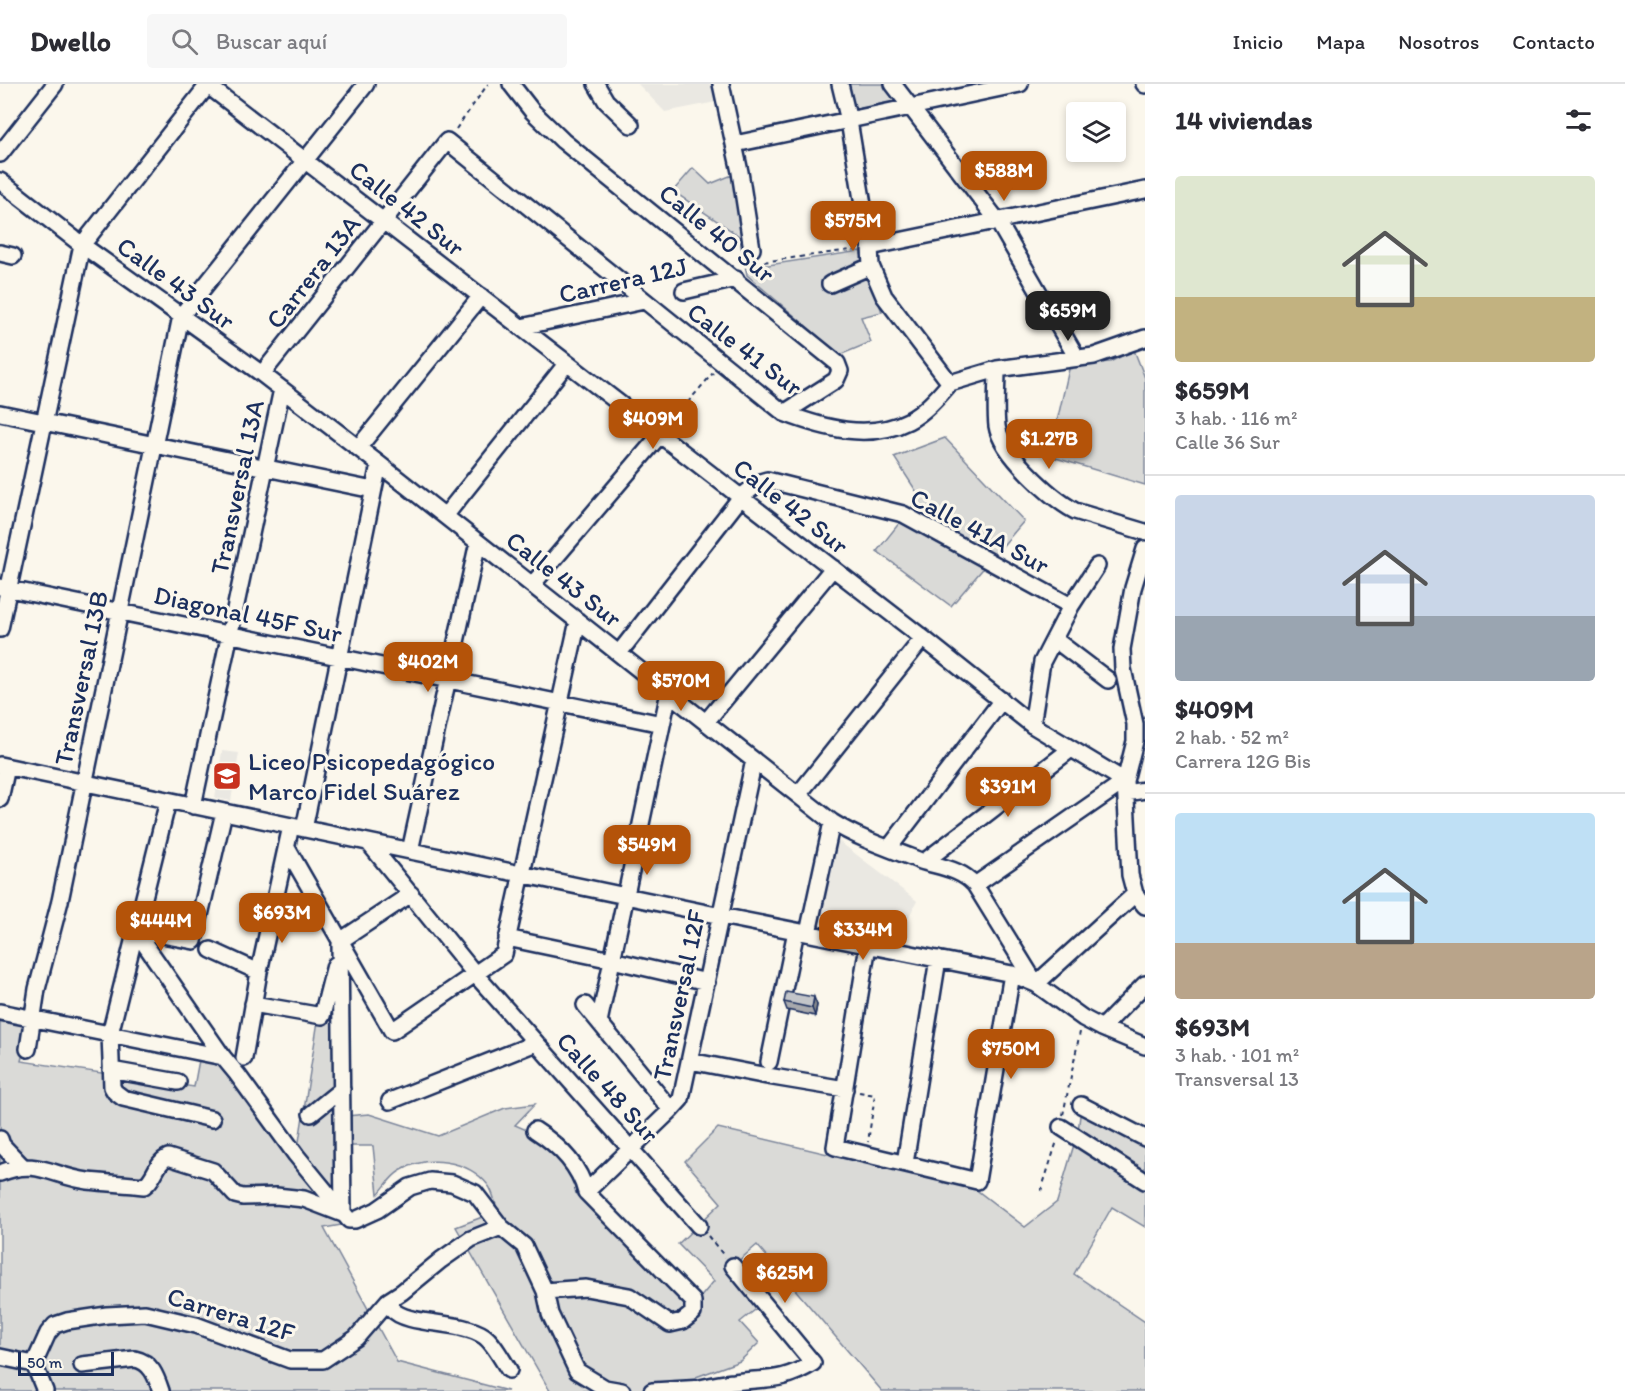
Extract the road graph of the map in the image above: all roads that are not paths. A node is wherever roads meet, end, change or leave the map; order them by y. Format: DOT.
graph roads {
  1 [pos="55,84"];
  2 [pos="366,84"];
  3 [pos="511,84"];
  4 [pos="596,84"];
  5 [pos="721,84"];
  6 [pos="840,84"];
  7 [pos="893,84"];
  8 [pos="1020,84"];
  9 [pos="207,85"];
  10 [pos="912,108"];
  11 [pos="849,121"];
  12 [pos="631,125"];
  13 [pos="447,141"];
  14 [pos="735,144"];
  15 [pos="0,154"];
  16 [pos="306,161"];
  17 [pos="0,181"];
  18 [pos="1145,190"];
  19 [pos="997,220"];
  20 [pos="384,221"];
  21 [pos="82,245"];
  22 [pos="870,247"];
  23 [pos="752,249"];
  24 [pos="871,266"];
  25 [pos="736,279"];
  26 [pos="830,284"];
  27 [pos="684,291"];
  28 [pos="481,296"];
  29 [pos="644,301"];
  30 [pos="181,316"];
  31 [pos="520,327"];
  32 [pos="1145,338"];
  33 [pos="1077,358"];
  34 [pos="567,363"];
  35 [pos="997,369"];
  36 [pos="262,374"];
  37 [pos="950,384"];
  38 [pos="282,389"];
  39 [pos="0,413"];
  40 [pos="784,413"];
  41 [pos="43,423"];
  42 [pos="660,435"];
  43 [pos="156,445"];
  44 [pos="358,448"];
  45 [pos="379,464"];
  46 [pos="265,468"];
  47 [pos="373,490"];
  48 [pos="741,497"];
  49 [pos="445,516"];
  50 [pos="1145,532"];
  51 [pos="478,542"];
  52 [pos="1145,549"];
  53 [pos="1097,566"];
  54 [pos="833,568"];
  55 [pos="532,585"];
  56 [pos="4,588"];
  57 [pos="1071,606"];
  58 [pos="120,612"];
  59 [pos="578,621"];
  60 [pos="0,629"];
  61 [pos="230,635"];
  62 [pos="922,638"];
  63 [pos="1054,639"];
  64 [pos="619,653"];
  65 [pos="339,657"];
  66 [pos="448,680"];
  67 [pos="1108,680"];
  68 [pos="669,692"];
  69 [pos="1002,700"];
  70 [pos="560,702"];
  71 [pos="706,722"];
  72 [pos="662,724"];
  73 [pos="1032,724"];
  74 [pos="1071,749"];
  75 [pos="754,760"];
  76 [pos="3,766"];
  77 [pos="84,783"];
  78 [pos="1125,787"];
  79 [pos="1145,790"];
  80 [pos="798,795"];
  81 [pos="0,799"];
  82 [pos="168,801"];
  83 [pos="193,806"];
  84 [pos="224,812"];
  85 [pos="832,822"];
  86 [pos="297,828"];
  87 [pos="368,842"];
  88 [pos="287,848"];
  89 [pos="889,848"];
  90 [pos="410,851"];
  91 [pos="924,862"];
  92 [pos="522,874"];
  93 [pos="975,885"];
  94 [pos="411,894"];
  95 [pos="626,896"];
  96 [pos="1140,900"];
  97 [pos="721,916"];
  98 [pos="135,930"];
  99 [pos="802,932"];
  100 [pos="507,938"];
  101 [pos="340,941"];
  102 [pos="868,945"];
  103 [pos="211,950"];
  104 [pos="938,959"];
  105 [pos="612,960"];
  106 [pos="259,972"];
  107 [pos="475,974"];
  108 [pos="1012,974"];
  109 [pos="708,982"];
  110 [pos="1036,984"];
  111 [pos="1145,984"];
  112 [pos="253,1004"];
  113 [pos="585,1005"];
  114 [pos="0,1012"];
  115 [pos="34,1020"];
  116 [pos="599,1022"];
  117 [pos="1102,1028"];
  118 [pos="110,1034"];
  119 [pos="536,1043"];
  120 [pos="1145,1046"];
  121 [pos="28,1049"];
  122 [pos="223,1058"];
  123 [pos="244,1058"];
  124 [pos="690,1061"];
  125 [pos="769,1062"];
  126 [pos="111,1070"];
  127 [pos="178,1082"];
  128 [pos="342,1089"];
  129 [pos="845,1089"];
  130 [pos="390,1101"];
  131 [pos="676,1105"];
  132 [pos="1081,1105"];
  133 [pos="311,1114"];
  134 [pos="212,1119"];
  135 [pos="1061,1127"];
  136 [pos="535,1130"];
  137 [pos="1145,1138"];
  138 [pos="0,1139"];
  139 [pos="630,1148"];
  140 [pos="905,1163"];
  141 [pos="22,1166"];
  142 [pos="0,1173"];
  143 [pos="1145,1181"];
  144 [pos="586,1192"];
  145 [pos="343,1214"];
  146 [pos="699,1226"];
  147 [pos="501,1227"];
  148 [pos="733,1266"];
  149 [pos="545,1291"];
  150 [pos="388,1301"];
  151 [pos="0,1357"];
  152 [pos="34,1364"];
  153 [pos="82,1365"];
  154 [pos="509,1370"];
  155 [pos="696,1389"];
  156 [pos="719,1389"];
  157 [pos="45,1391"];
  158 [pos="161,1391"];
  159 [pos="622,1391"];
  160 [pos="652,1391"];
  161 [pos="767,1391"];
  1 -- 15 [label="street"];
  2 -- 16 [label="street"];
  3 -- 25 [label="street, Calle 40 Sur"];
  4 -- 12 [label="street"];
  5 -- 14 [label="street"];
  6 -- 11 [label="street"];
  7 -- 10 [label="street"];
  8 -- 10 [label="street"];
  9 -- 16 [label="street, Calle 42 Sur"];
  9 -- 21 [label="street"];
  10 -- 11 [label="street"];
  10 -- 19 [label="street"];
  11 -- 14 [label="street"];
  11 -- 22 [label="street"];
  13 -- 20 [label="street, Carrera 13A"];
  13 -- 29 [label="street, Calle 41 Sur"];
  14 -- 23 [label="street"];
  16 -- 20 [label="street, Calle 42 Sur"];
  16 -- 30 [label="street"];
  17 -- 21 [label="street, Calle 43 Sur"];
  18 -- 19 [label="street"];
  19 -- 22 [label="street"];
  19 -- 33 [label="street"];
  20 -- 28 [label="street, Calle 42 Sur"];
  20 -- 36 [label="street, Carrera 13A"];
  21 -- 30 [label="street, Calle 43 Sur"];
  21 -- 41 [label="street"];
  22 -- 24 [label="street"];
  24 -- 26 [label="street"];
  24 -- 37 [label="street"];
  25 -- 27 [label="street, Carrera 12J"];
  25 -- 40 [label="street, Calle 40 Sur"];
  28 -- 31 [label="street, Calle 42 Sur"];
  28 -- 44 [label="street"];
  29 -- 31 [label="street, Carrera 12J"];
  29 -- 40 [label="street, Calle 41 Sur"];
  30 -- 36 [label="street, Calle 43 Sur"];
  30 -- 43 [label="street, Transversal 13B"];
  31 -- 34 [label="street, Calle 42 Sur"];
  32 -- 33 [label="street"];
  33 -- 35 [label="street"];
  34 -- 42 [label="street, Calle 42 Sur"];
  34 -- 49 [label="street"];
  35 -- 37 [label="street"];
  35 -- 50 [label="street"];
  36 -- 38 [label="street, Calle 43 Sur"];
  37 -- 40 [label="street, Calle 41 Sur"];
  38 -- 44 [label="street, Calle 43 Sur"];
  38 -- 46 [label="street, Transversal 13A"];
  39 -- 41 [label="street"];
  41 -- 43 [label="street"];
  41 -- 56 [label="street"];
  42 -- 48 [label="street, Calle 42 Sur"];
  42 -- 55 [label="street"];
  43 -- 46 [label="street"];
  43 -- 58 [label="street, Transversal 13B"];
  44 -- 45 [label="street, Calle 43 Sur"];
  45 -- 47 [label="street"];
  45 -- 49 [label="street, Calle 43 Sur"];
  46 -- 47 [label="street"];
  46 -- 61 [label="street, Transversal 13A"];
  47 -- 65 [label="street"];
  48 -- 54 [label="street, Calle 42 Sur"];
  48 -- 57 [label="street, Calle 41A Sur"];
  48 -- 64 [label="street"];
  49 -- 51 [label="street, Calle 43 Sur"];
  51 -- 55 [label="street, Calle 43 Sur"];
  51 -- 66 [label="street"];
  52 -- 78 [label="street"];
  53 -- 57 [label="street"];
  54 -- 62 [label="street, Calle 42 Sur"];
  54 -- 71 [label="street"];
  55 -- 59 [label="street, Calle 43 Sur"];
  56 -- 58 [label="street, Diagonal 45F Sur"];
  56 -- 60 [label="street"];
  57 -- 63 [label="street"];
  58 -- 61 [label="street, Diagonal 45F Sur"];
  58 -- 77 [label="street, Transversal 13B"];
  59 -- 64 [label="street, Calle 43 Sur"];
  59 -- 70 [label="street"];
  61 -- 65 [label="street, Diagonal 45F Sur"];
  61 -- 83 [label="street, Transversal 13A"];
  62 -- 69 [label="street, Calle 42 Sur"];
  62 -- 80 [label="street"];
  63 -- 67 [label="street"];
  63 -- 73 [label="street"];
  64 -- 68 [label="street, Calle 43 Sur"];
  65 -- 66 [label="street, Diagonal 45F Sur"];
  65 -- 86 [label="street"];
  66 -- 70 [label="street, Diagonal 45F Sur"];
  66 -- 90 [label="street"];
  68 -- 71 [label="street, Calle 43 Sur"];
  68 -- 72 [label="street"];
  69 -- 73 [label="street, Calle 42 Sur"];
  69 -- 89 [label="street"];
  70 -- 72 [label="street, Diagonal 45F Sur"];
  70 -- 92 [label="street"];
  71 -- 75 [label="street, Calle 43 Sur"];
  72 -- 95 [label="street"];
  73 -- 74 [label="street, Calle 42 Sur"];
  74 -- 78 [label="street, Calle 42 Sur"];
  74 -- 91 [label="street"];
  75 -- 80 [label="street, Calle 43 Sur"];
  75 -- 97 [label="street, Transversal 12F"];
  76 -- 77 [label="street"];
  76 -- 81 [label="street"];
  77 -- 82 [label="street"];
  77 -- 115 [label="street, Transversal 13B"];
  78 -- 79 [label="street"];
  78 -- 93 [label="street"];
  78 -- 96 [label="street"];
  80 -- 85 [label="street, Calle 43 Sur"];
  82 -- 83 [label="street"];
  82 -- 98 [label="street"];
  83 -- 84 [label="street"];
  84 -- 86 [label="street"];
  84 -- 98 [label="street"];
  85 -- 89 [label="street, Calle 43 Sur"];
  85 -- 99 [label="street"];
  86 -- 87 [label="street"];
  86 -- 88 [label="street"];
  87 -- 90 [label="street"];
  87 -- 94 [label="street, Calle 48 Sur"];
  88 -- 101 [label="street"];
  88 -- 106 [label="street"];
  89 -- 91 [label="street, Calle 43 Sur"];
  90 -- 92 [label="street"];
  91 -- 93 [label="street, Calle 43 Sur"];
  92 -- 95 [label="street"];
  92 -- 100 [label="street"];
  93 -- 110 [label="street, Calle 43 Sur"];
  94 -- 101 [label="street"];
  94 -- 107 [label="street, Calle 48 Sur"];
  95 -- 97 [label="street"];
  95 -- 105 [label="street"];
  96 -- 110 [label="street"];
  97 -- 99 [label="street"];
  97 -- 109 [label="street, Transversal 12F"];
  98 -- 118 [label="street"];
  98 -- 122 [label="street"];
  99 -- 102 [label="street"];
  99 -- 125 [label="street"];
  100 -- 105 [label="street"];
  100 -- 107 [label="street"];
  101 -- 107 [label="street"];
  101 -- 112 [label="street"];
  101 -- 128 [label="street"];
  102 -- 104 [label="street"];
  102 -- 129 [label="street"];
  103 -- 106 [label="street"];
  104 -- 108 [label="street"];
  104 -- 140 [label="street"];
  105 -- 109 [label="street"];
  105 -- 116 [label="street"];
  106 -- 112 [label="street"];
  107 -- 119 [label="street, Calle 48 Sur"];
  108 -- 110 [label="street"];
  108 -- 140 [label="street"];
  109 -- 124 [label="street, Transversal 12F"];
  110 -- 117 [label="street, Calle 43 Sur"];
  111 -- 117 [label="street"];
  112 -- 123 [label="street"];
  113 -- 116 [label="street"];
  114 -- 115 [label="street"];
  115 -- 118 [label="street"];
  115 -- 121 [label="street, Transversal 13B"];
  116 -- 131 [label="street"];
  117 -- 120 [label="street, Calle 43 Sur"];
  118 -- 122 [label="street"];
  118 -- 126 [label="street"];
  119 -- 130 [label="street"];
  119 -- 139 [label="street, Calle 48 Sur"];
  122 -- 145 [label="street"];
  124 -- 129 [label="street"];
  124 -- 131 [label="street, Transversal 12F"];
  126 -- 127 [label="street"];
  126 -- 134 [label="street"];
  128 -- 133 [label="street"];
  128 -- 145 [label="street"];
  129 -- 140 [label="street"];
  131 -- 139 [label="street"];
  132 -- 137 [label="street"];
  135 -- 143 [label="street"];
  136 -- 144 [label="street"];
  138 -- 141 [label="street"];
  139 -- 144 [label="street"];
  139 -- 146 [label="street, Calle 48 Sur"];
  141 -- 142 [label="street"];
  141 -- 145 [label="street"];
  144 -- 149 [label="street"];
  145 -- 147 [label="street"];
  147 -- 149 [label="street"];
  147 -- 150 [label="street, Carrera 12F"];
  148 -- 155 [label="street"];
  149 -- 159 [label="street"];
  150 -- 152 [label="street, Carrera 12F"];
  150 -- 154 [label="street"];
  151 -- 152 [label="street"];
  152 -- 157 [label="street"];
  153 -- 158 [label="street"];
  155 -- 156 [label="street"];
  155 -- 160 [label="street"];
  156 -- 161 [label="street"];
}
